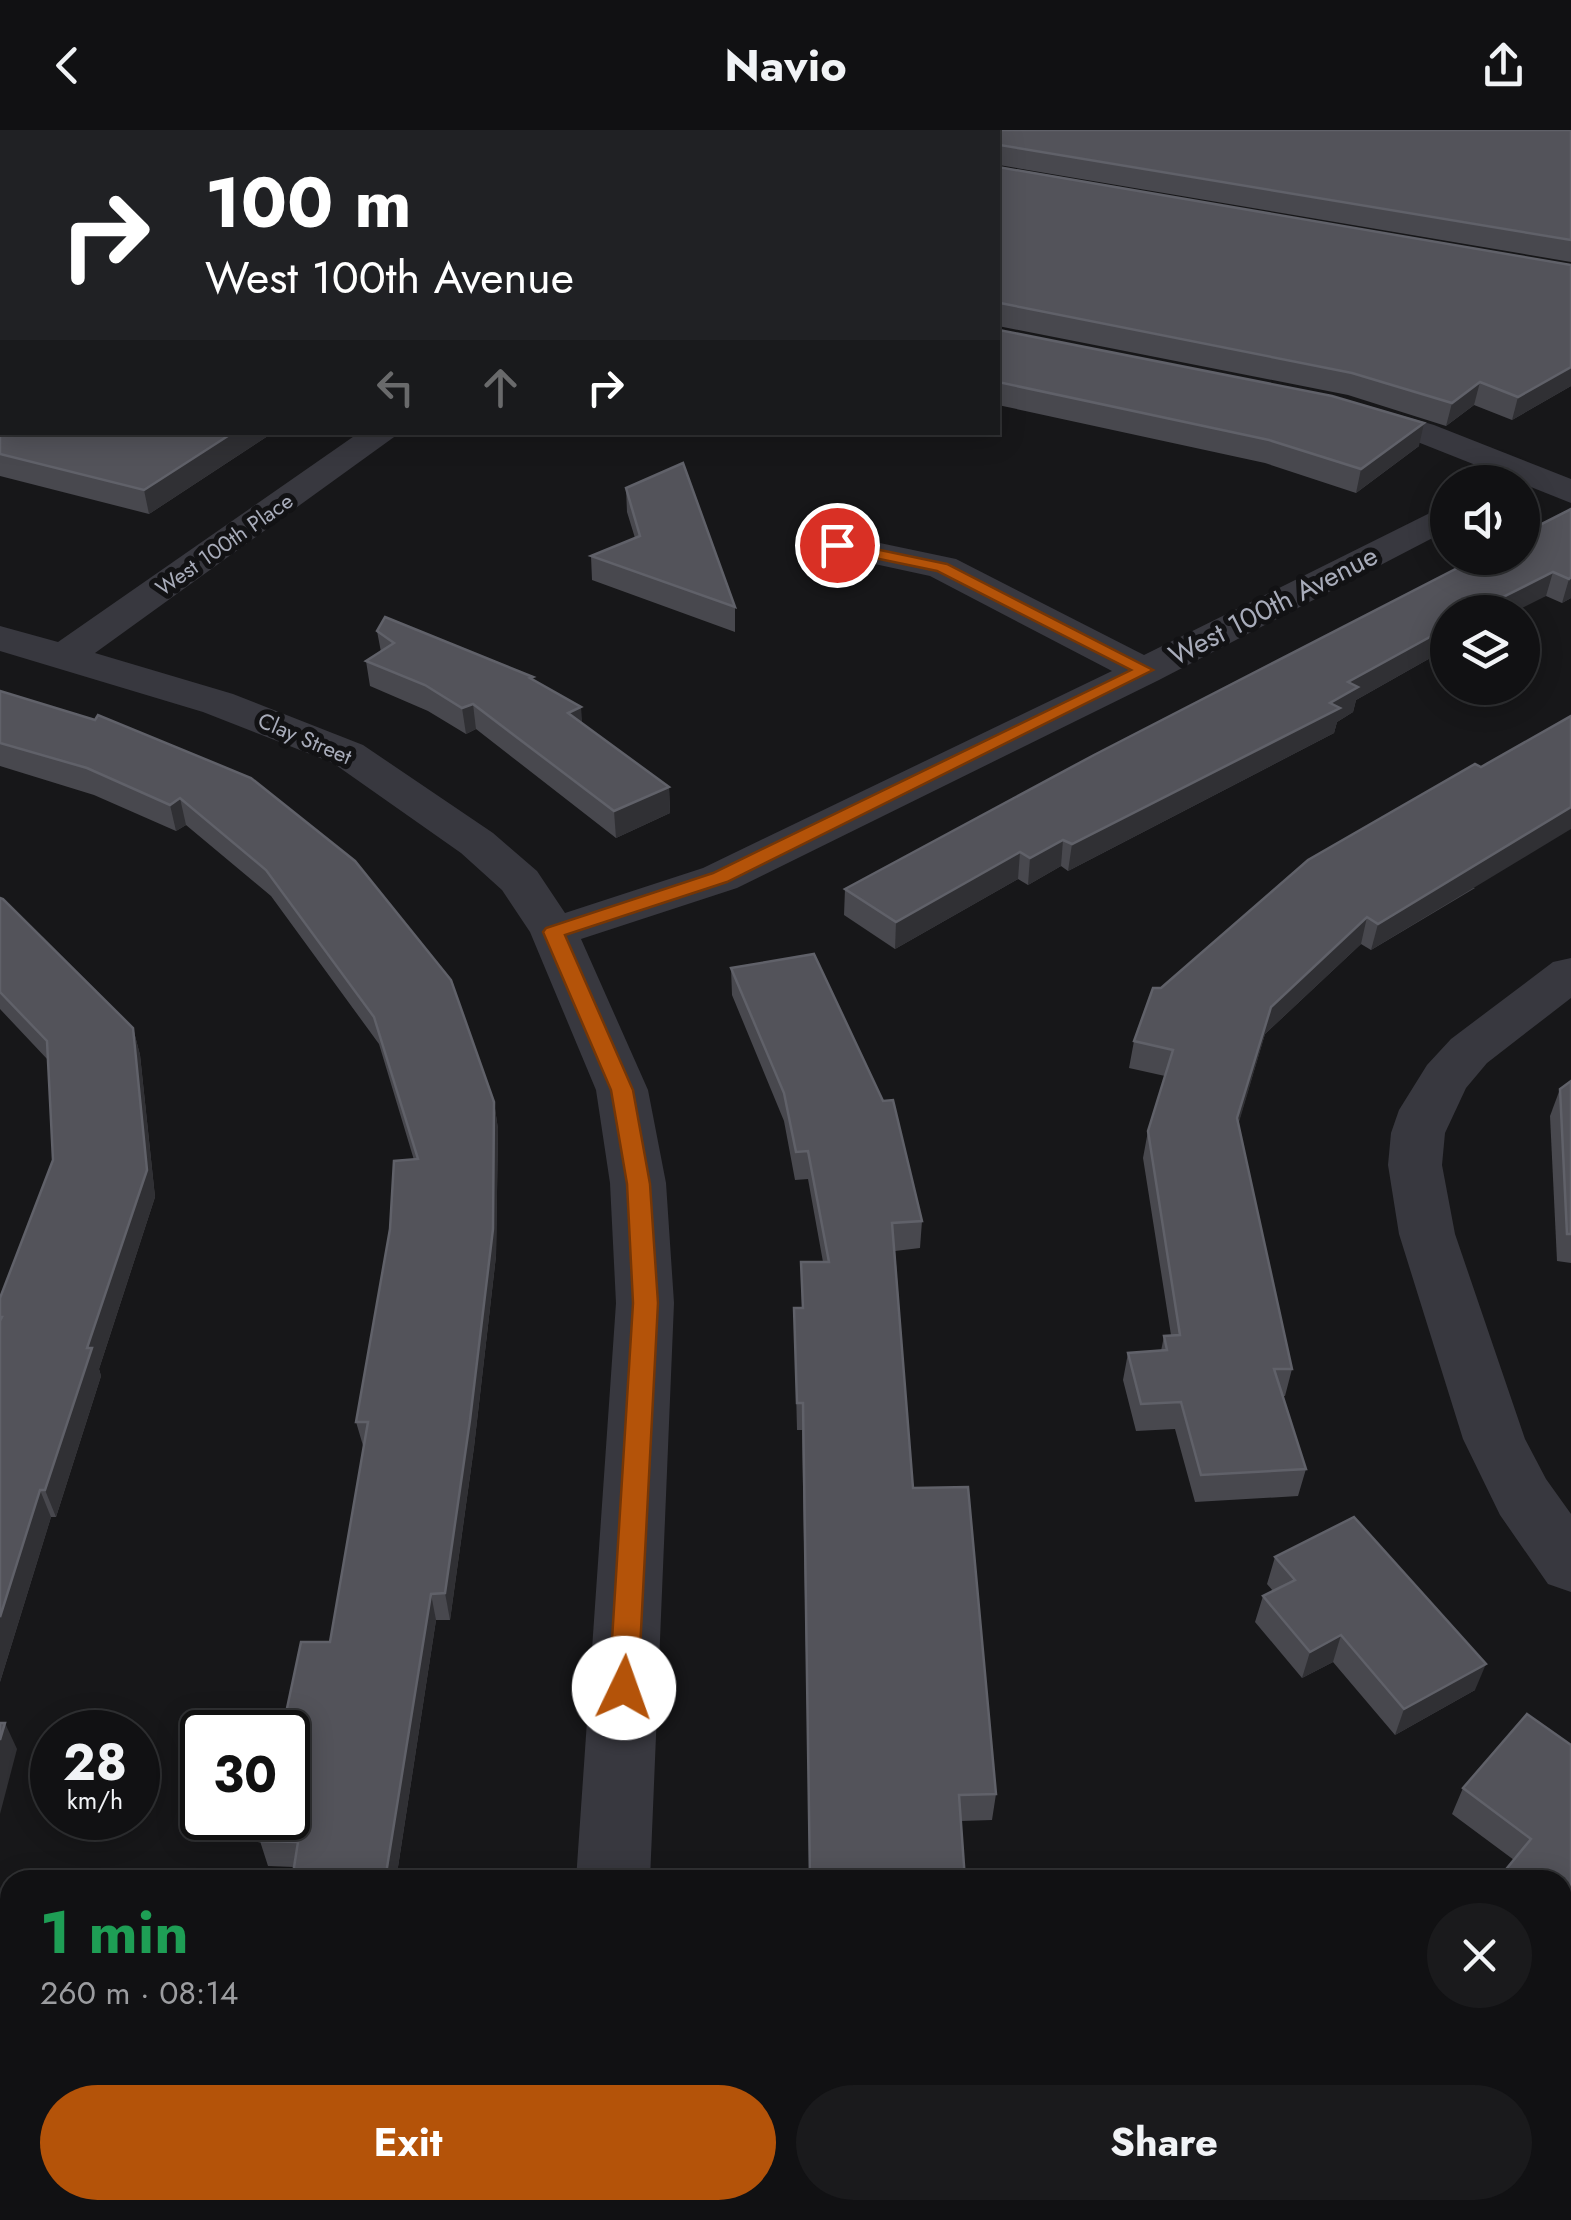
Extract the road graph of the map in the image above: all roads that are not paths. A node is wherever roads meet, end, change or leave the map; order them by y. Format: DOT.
graph roads {
  1 [pos="1320,403"];
  2 [pos="380,435"];
  3 [pos="1571,452"];
  4 [pos="1499,465"];
  5 [pos="1540,481"];
  6 [pos="1430,524"];
  7 [pos="837,545"];
  8 [pos="0,638"];
  9 [pos="64,656"];
  10 [pos="1144,670"];
  11 [pos="554,932"];
  12 [pos="1571,973"];
  13 [pos="1571,1564"];
  14 [pos="614,1870"];
  1 -- 4 [label="street"];
  2 -- 9 [label="street, West 100th Place"];
  3 -- 5 [label="street"];
  6 -- 10 [label="street, West 100th Avenue"];
  7 -- 10 [label="street"];
  8 -- 9 [label="street, Clay Street"];
  9 -- 11 [label="street, Clay Street"];
  10 -- 11 [label="street, West 100th Avenue"];
  11 -- 14 [label="street"];
  12 -- 13 [label="street"];
}
